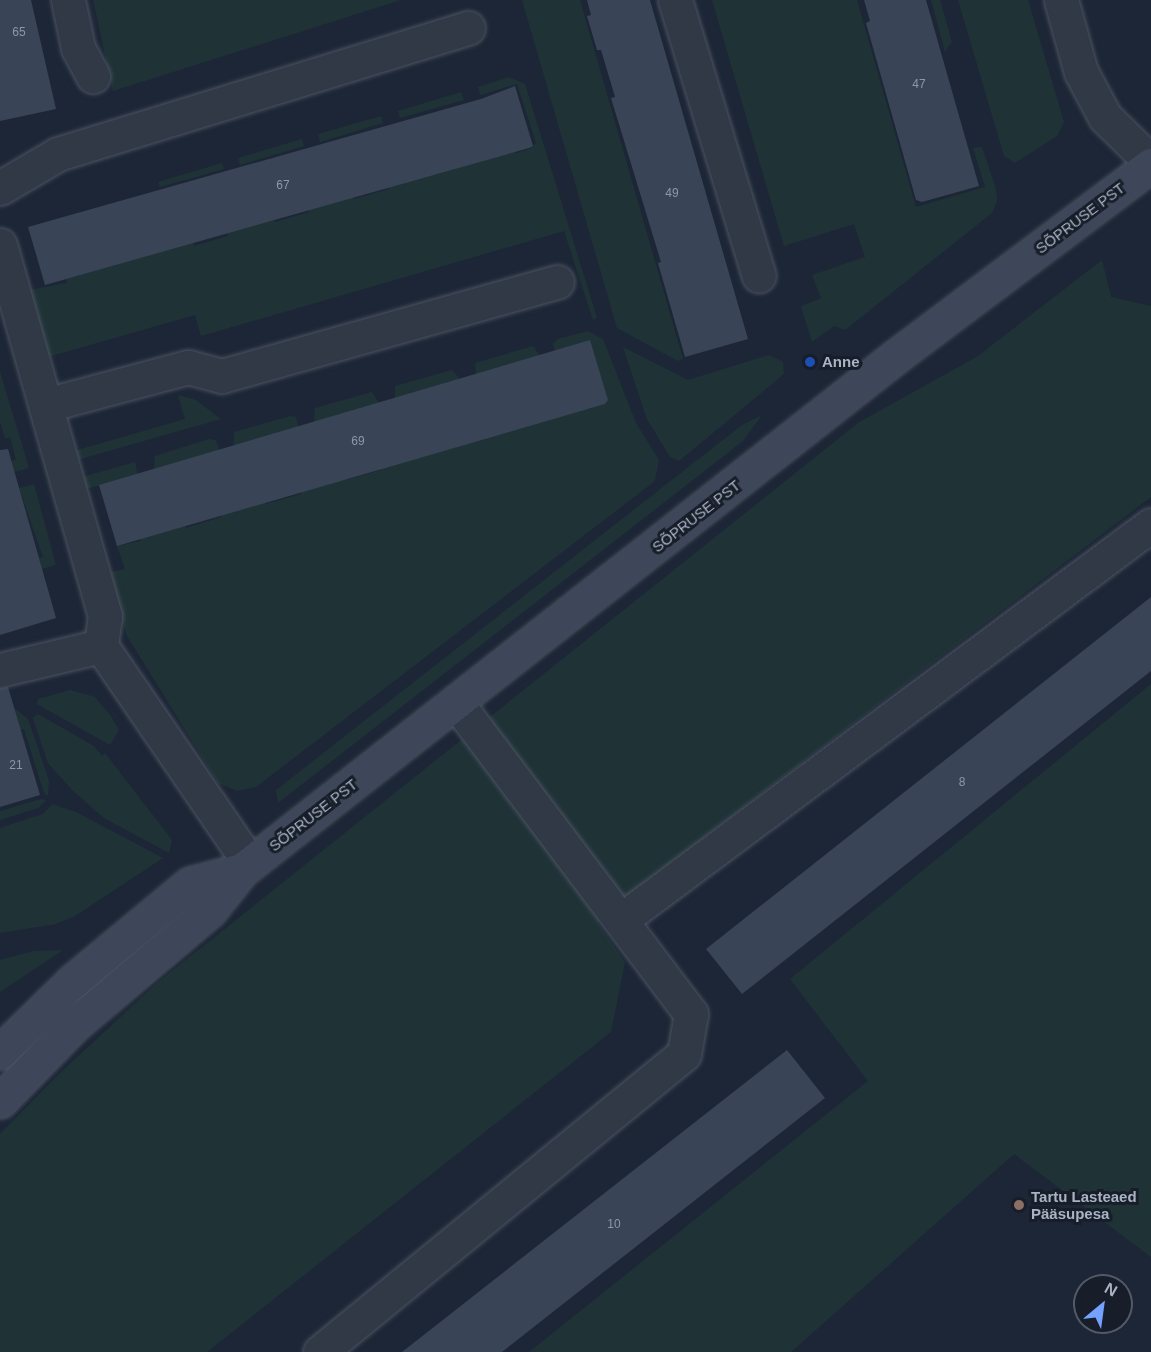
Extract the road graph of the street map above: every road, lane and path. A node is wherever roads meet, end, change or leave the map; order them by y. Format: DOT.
graph roads {
  1 [pos="68,0"];
  2 [pos="675,0"];
  3 [pos="1061,0"];
  4 [pos="468,28"];
  5 [pos="93,76"];
  6 [pos="1151,163"];
  7 [pos="0,188"];
  8 [pos="0,245"];
  9 [pos="759,276"];
  10 [pos="557,282"];
  11 [pos="46,405"];
  12 [pos="1151,525"];
  13 [pos="101,646"];
  14 [pos="0,670"];
  15 [pos="457,703"];
  16 [pos="246,867"];
  17 [pos="621,920"];
  18 [pos="0,1053"];
  19 [pos="0,1101"];
  20 [pos="320,1352"];
  1 -- 5 [label="street"];
  2 -- 9 [label="street"];
  3 -- 6 [label="street"];
  4 -- 7 [label="street"];
  6 -- 15 [label="main road, SÕPRUSE PST"];
  8 -- 11 [label="street"];
  10 -- 11 [label="street"];
  11 -- 13 [label="street"];
  12 -- 17 [label="street"];
  13 -- 14 [label="street"];
  13 -- 16 [label="street"];
  15 -- 16 [label="main road, SÕPRUSE PST"];
  15 -- 17 [label="street"];
  16 -- 18 [label="main road, SÕPRUSE PST"];
  16 -- 19 [label="main road, SÕPRUSE PST"];
  17 -- 20 [label="street"];
}
